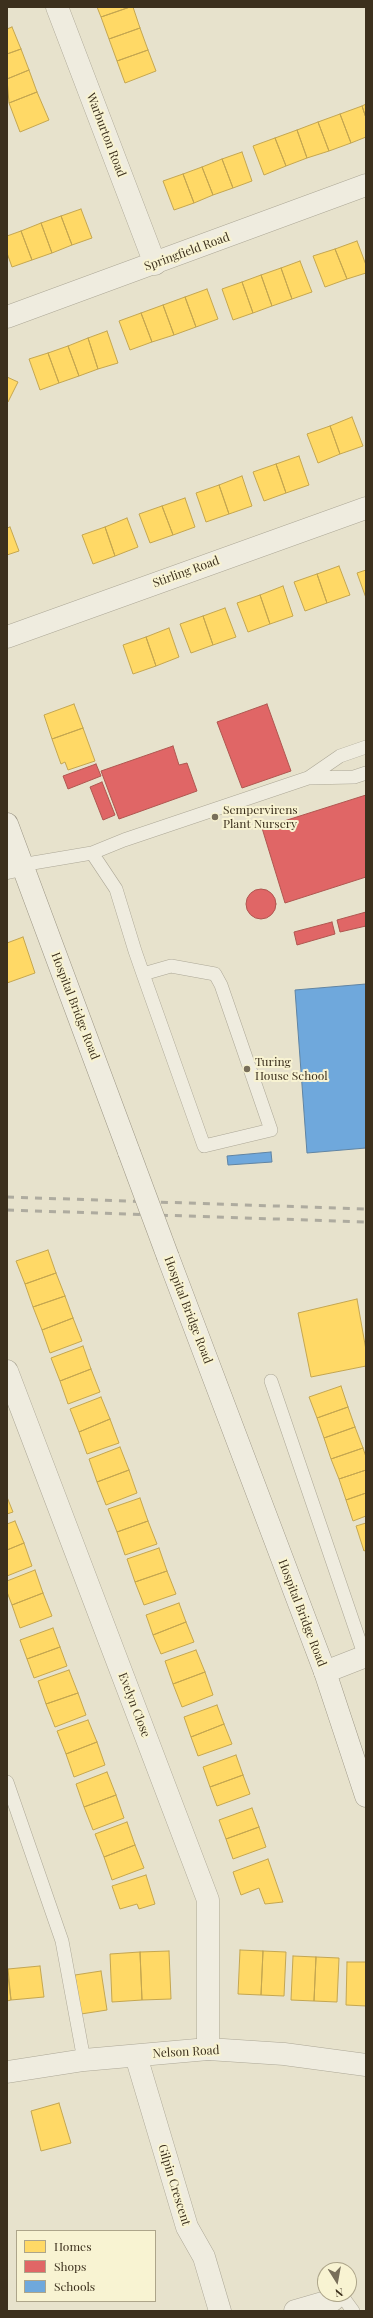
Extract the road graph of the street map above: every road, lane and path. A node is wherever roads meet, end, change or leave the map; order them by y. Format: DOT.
graph roads {
  1 [pos="57,7"];
  2 [pos="366,185"];
  3 [pos="155,264"];
  4 [pos="7,317"];
  5 [pos="366,508"];
  6 [pos="7,637"];
  7 [pos="366,747"];
  8 [pos="366,773"];
  9 [pos="308,778"];
  10 [pos="7,824"];
  11 [pos="92,853"];
  12 [pos="14,866"];
  13 [pos="143,974"];
  14 [pos="7,1371"];
  15 [pos="271,1381"];
  16 [pos="366,1657"];
  17 [pos="324,1672"];
  18 [pos="7,1782"];
  19 [pos="366,1796"];
  20 [pos="208,2049"];
  21 [pos="136,2056"];
  22 [pos="84,2060"];
  23 [pos="366,2065"];
  24 [pos="7,2072"];
  25 [pos="326,2302"];
  26 [pos="346,2302"];
  27 [pos="220,2311"];
  28 [pos="294,2311"];
  29 [pos="353,2311"];
  1 -- 3 [label="street, Warburton Road"];
  2 -- 3 [label="street, Springfield Road"];
  3 -- 4 [label="street, Springfield Road"];
  5 -- 6 [label="street, Stirling Road"];
  7 -- 9 [label="lane"];
  8 -- 9 [label="lane"];
  9 -- 11 [label="lane"];
  10 -- 12 [label="street, Hospital Bridge Road"];
  11 -- 12 [label="lane"];
  11 -- 13 [label="lane"];
  12 -- 17 [label="street, Hospital Bridge Road, bridge"];
  13 -- 13 [label="lane"];
  14 -- 20 [label="street, Evelyn Close"];
  15 -- 16 [label="lane"];
  16 -- 17 [label="street"];
  17 -- 19 [label="street, Hospital Bridge Road"];
  18 -- 22 [label="lane"];
  20 -- 21 [label="street, Nelson Road"];
  20 -- 23 [label="street, Nelson Road"];
  21 -- 22 [label="street, Nelson Road"];
  21 -- 27 [label="street, Gilpin Crescent"];
  22 -- 24 [label="street, Nelson Road"];
  25 -- 28 [label="street"];
  26 -- 29 [label="lane"];
}
